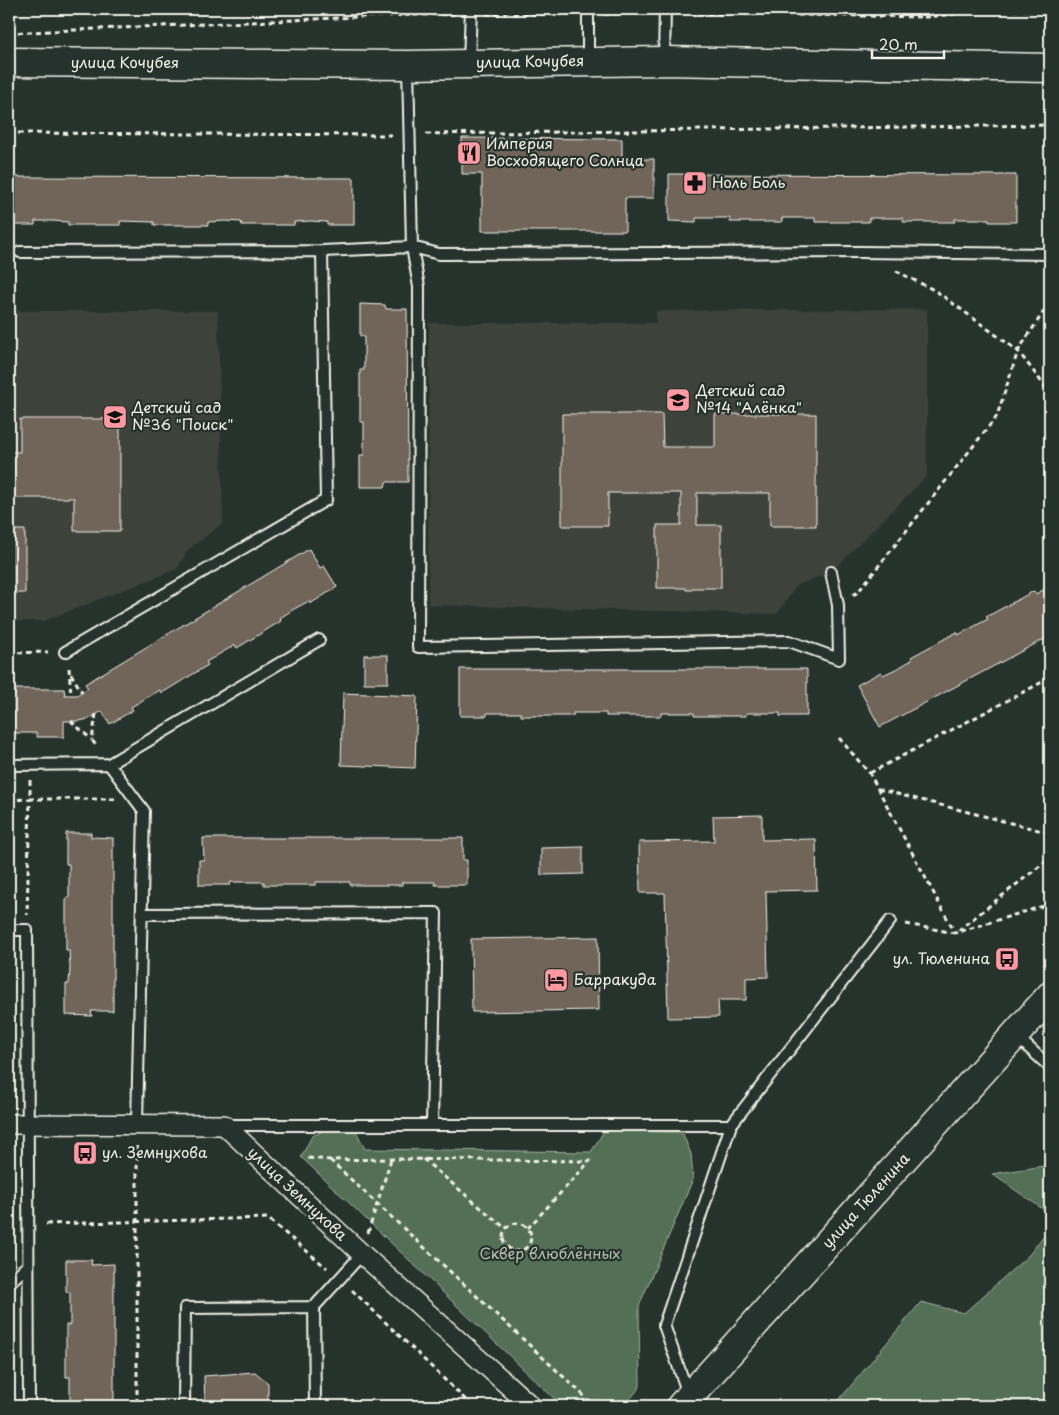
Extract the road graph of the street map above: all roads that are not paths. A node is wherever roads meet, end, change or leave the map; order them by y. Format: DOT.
graph roads {
  1 [pos="470,11"];
  2 [pos="588,11"];
  3 [pos="665,11"];
  4 [pos="664,61"];
  5 [pos="9,62"];
  6 [pos="588,62"];
  7 [pos="469,63"];
  8 [pos="408,64"];
  9 [pos="1050,68"];
  10 [pos="412,247"];
  11 [pos="322,250"];
  12 [pos="20,252"];
  13 [pos="1050,254"];
  14 [pos="831,572"];
  15 [pos="319,640"];
  16 [pos="65,652"];
  17 [pos="109,764"];
  18 [pos="9,765"];
  19 [pos="142,914"];
  20 [pos="890,921"];
  21 [pos="9,930"];
  22 [pos="1050,996"];
  23 [pos="1015,1035"];
  24 [pos="1050,1067"];
  25 [pos="137,1123"];
  26 [pos="18,1124"];
  27 [pos="224,1125"];
  28 [pos="432,1125"];
  29 [pos="731,1125"];
  30 [pos="362,1254"];
  31 [pos="28,1265"];
  32 [pos="9,1283"];
  33 [pos="314,1307"];
  34 [pos="685,1402"];
  35 [pos="29,1406"];
  36 [pos="184,1406"];
  37 [pos="315,1406"];
  38 [pos="531,1406"];
  1 -- 7 [label="lane"];
  2 -- 6 [label="lane"];
  3 -- 4 [label="lane"];
  4 -- 6 [label="street, улица Кочубея"];
  4 -- 9 [label="street, улица Кочубея"];
  5 -- 8 [label="street, улица Кочубея"];
  6 -- 7 [label="street, улица Кочубея"];
  7 -- 8 [label="street, улица Кочубея"];
  8 -- 10 [label="lane"];
  10 -- 11 [label="lane"];
  10 -- 13 [label="lane"];
  10 -- 14 [label="lane"];
  11 -- 12 [label="lane"];
  11 -- 16 [label="lane"];
  15 -- 17 [label="lane"];
  17 -- 18 [label="lane"];
  17 -- 19 [label="lane"];
  19 -- 25 [label="lane"];
  19 -- 28 [label="lane"];
  20 -- 29 [label="lane"];
  21 -- 26 [label="lane"];
  22 -- 23 [label="street, улица Тюленина"];
  23 -- 24 [label="lane"];
  23 -- 34 [label="street, улица Тюленина"];
  25 -- 26 [label="street"];
  25 -- 27 [label="street"];
  26 -- 31 [label="lane"];
  27 -- 28 [label="lane"];
  27 -- 30 [label="street, улица Земнухова"];
  28 -- 29 [label="lane"];
  29 -- 34 [label="lane"];
  30 -- 33 [label="lane"];
  30 -- 38 [label="street, улица Земнухова"];
  31 -- 32 [label="lane"];
  31 -- 35 [label="lane"];
  33 -- 36 [label="lane"];
  33 -- 37 [label="lane"];
}
